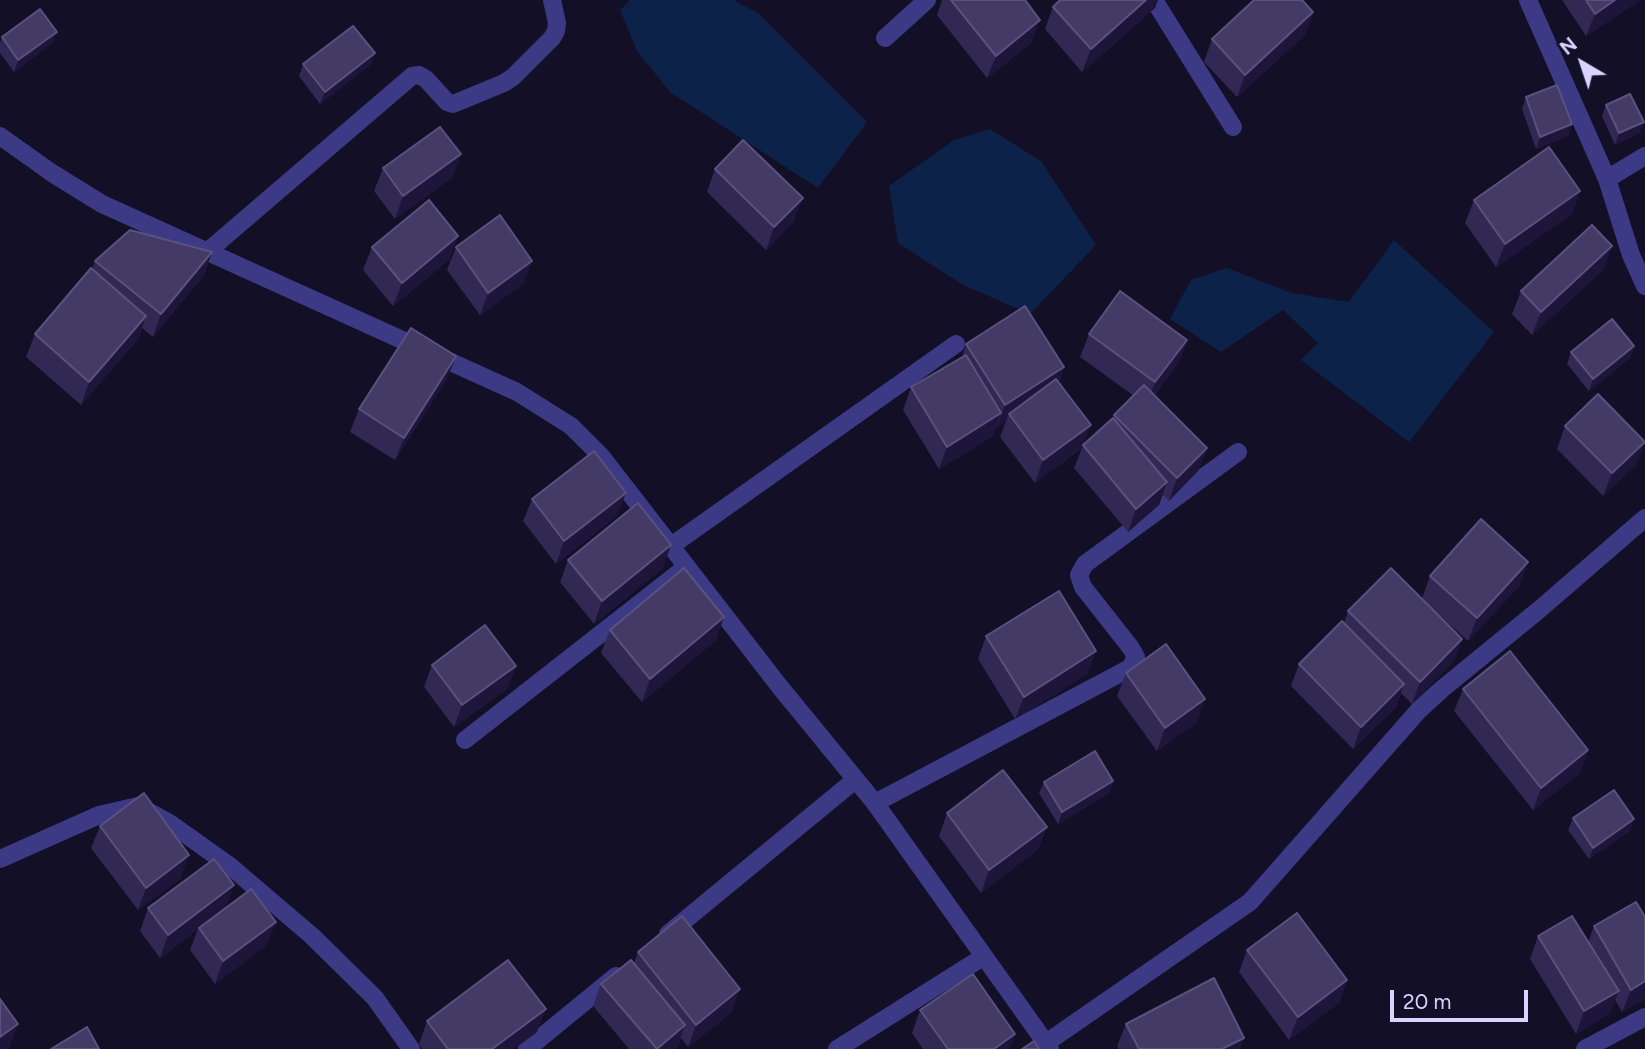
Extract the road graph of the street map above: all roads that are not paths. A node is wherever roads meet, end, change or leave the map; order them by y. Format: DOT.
graph roads {
  1 [pos="552,0"];
  2 [pos="927,0"];
  3 [pos="1154,0"];
  4 [pos="1528,0"];
  5 [pos="885,38"];
  6 [pos="1233,127"];
  7 [pos="0,136"];
  8 [pos="1645,156"];
  9 [pos="1607,179"];
  10 [pos="208,251"];
  11 [pos="1645,286"];
  12 [pos="956,344"];
  13 [pos="1238,452"];
  14 [pos="1645,517"];
  15 [pos="671,546"];
  16 [pos="686,567"];
  17 [pos="465,740"];
  18 [pos="855,780"];
  19 [pos="874,803"];
  20 [pos="0,859"];
  21 [pos="654,945"];
  22 [pos="983,957"];
  23 [pos="633,962"];
  24 [pos="1645,1017"];
  25 [pos="1048,1046"];
  26 [pos="411,1049"];
  27 [pos="527,1049"];
  28 [pos="837,1049"];
  29 [pos="1585,1049"];
  1 -- 10 [label="street"];
  2 -- 5 [label="street"];
  3 -- 6 [label="street"];
  4 -- 9 [label="street"];
  7 -- 10 [label="street"];
  8 -- 9 [label="street"];
  9 -- 11 [label="street"];
  10 -- 15 [label="street"];
  12 -- 15 [label="street"];
  13 -- 19 [label="street"];
  14 -- 25 [label="street"];
  15 -- 16 [label="street"];
  16 -- 17 [label="street"];
  16 -- 18 [label="street"];
  18 -- 19 [label="street"];
  18 -- 21 [label="street"];
  19 -- 22 [label="street"];
  20 -- 26 [label="street"];
  22 -- 25 [label="street"];
  22 -- 28 [label="street"];
  23 -- 27 [label="street"];
  24 -- 29 [label="street"];
}
